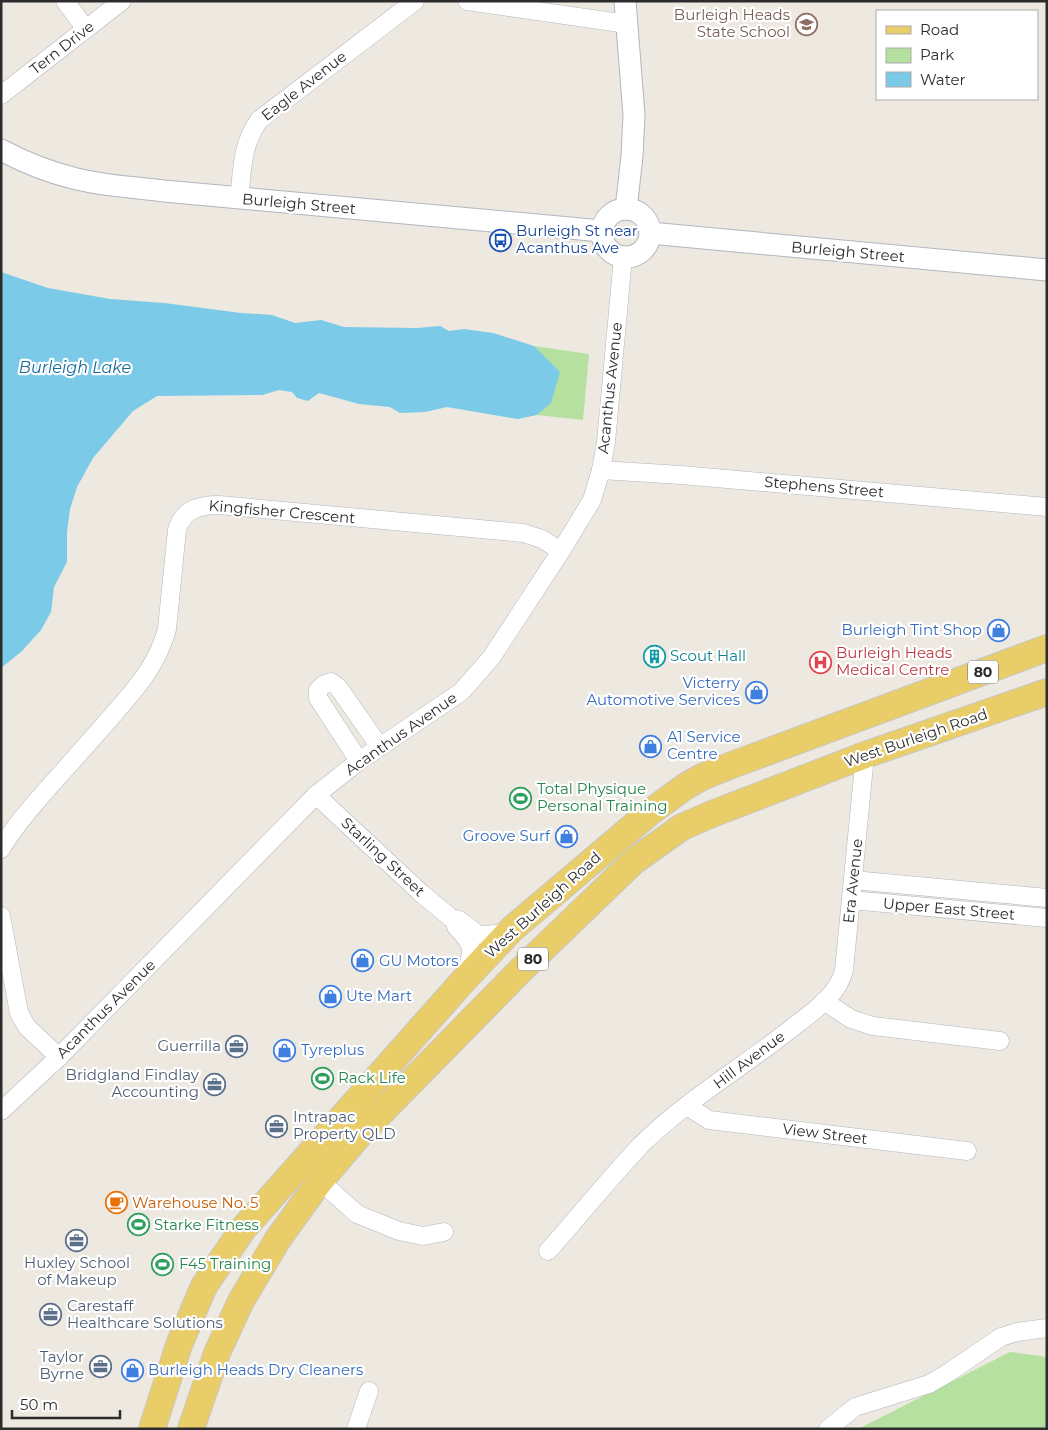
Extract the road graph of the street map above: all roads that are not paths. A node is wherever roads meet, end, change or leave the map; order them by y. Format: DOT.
graph roads {
  1 [pos="65,1"];
  2 [pos="122,1"];
  3 [pos="415,1"];
  4 [pos="467,1"];
  5 [pos="626,1"];
  6 [pos="627,24"];
  7 [pos="86,29"];
  8 [pos="1,95"];
  9 [pos="1,150"];
  10 [pos="239,198"];
  11 [pos="626,209"];
  12 [pos="602,231"];
  13 [pos="650,233"];
  14 [pos="623,257"];
  15 [pos="1047,270"];
  16 [pos="601,470"];
  17 [pos="1047,506"];
  18 [pos="561,551"];
  19 [pos="1047,648"];
  20 [pos="1047,660"];
  21 [pos="920,695"];
  22 [pos="1043,695"];
  23 [pos="380,747"];
  24 [pos="865,755"];
  25 [pos="359,761"];
  26 [pos="316,795"];
  27 [pos="1,849"];
  28 [pos="853,880"];
  29 [pos="1047,898"];
  30 [pos="851,900"];
  31 [pos="1,916"];
  32 [pos="451,918"];
  33 [pos="1047,918"];
  34 [pos="513,928"];
  35 [pos="464,980"];
  36 [pos="824,1001"];
  37 [pos="1000,1041"];
  38 [pos="59,1057"];
  39 [pos="687,1106"];
  40 [pos="1,1111"];
  41 [pos="967,1151"];
  42 [pos="320,1181"];
  43 [pos="444,1232"];
  44 [pos="548,1251"];
  45 [pos="1047,1328"];
  46 [pos="369,1391"];
  47 [pos="152,1429"];
  48 [pos="191,1429"];
  49 [pos="356,1429"];
  50 [pos="828,1429"];
  1 -- 7 [label="street"];
  2 -- 7 [label="street, Tern Drive"];
  3 -- 10 [label="street, Eagle Avenue"];
  4 -- 6 [label="street"];
  5 -- 6 [label="street"];
  6 -- 11 [label="street"];
  7 -- 8 [label="street, Tern Drive"];
  9 -- 10 [label="street, Burleigh Street"];
  10 -- 12 [label="street, Burleigh Street"];
  11 -- 12 [label="street"];
  11 -- 13 [label="street"];
  12 -- 14 [label="street"];
  13 -- 14 [label="street"];
  13 -- 15 [label="street, Burleigh Street"];
  14 -- 16 [label="street, Acanthus Avenue"];
  16 -- 17 [label="street, Stephens Street"];
  16 -- 18 [label="street, Acanthus Avenue"];
  18 -- 23 [label="street, Acanthus Avenue"];
  18 -- 27 [label="street, Kingfisher Crescent"];
  19 -- 21 [label="main road, West Burleigh Road / 80"];
  20 -- 21 [label="main road"];
  21 -- 34 [label="main road, West Burleigh Road / 80"];
  22 -- 24 [label="main road, West Burleigh Road / 80"];
  23 -- 25 [label="street, Acanthus Avenue"];
  23 -- 25 [label="street"];
  24 -- 28 [label="street, Era Avenue"];
  24 -- 42 [label="main road, West Burleigh Road / 80"];
  25 -- 26 [label="street, Acanthus Avenue"];
  26 -- 32 [label="street, Starling Street"];
  26 -- 38 [label="street, Acanthus Avenue"];
  28 -- 29 [label="street, Upper East Street"];
  28 -- 30 [label="street, Era Avenue"];
  30 -- 33 [label="street, Upper East Street"];
  30 -- 36 [label="street, Era Avenue"];
  31 -- 38 [label="street"];
  32 -- 34 [label="street, Starling Street"];
  32 -- 35 [label="street, Starling Street"];
  34 -- 35 [label="main road, West Burleigh Road / 80"];
  35 -- 47 [label="main road, West Burleigh Road / 80"];
  36 -- 37 [label="street"];
  36 -- 39 [label="street, Hill Avenue"];
  38 -- 40 [label="street, Acanthus Avenue"];
  39 -- 41 [label="street, View Street"];
  39 -- 44 [label="street, Hill Avenue"];
  42 -- 43 [label="street"];
  42 -- 48 [label="main road, West Burleigh Road / 80"];
  45 -- 50 [label="street"];
  46 -- 49 [label="street"];
}
